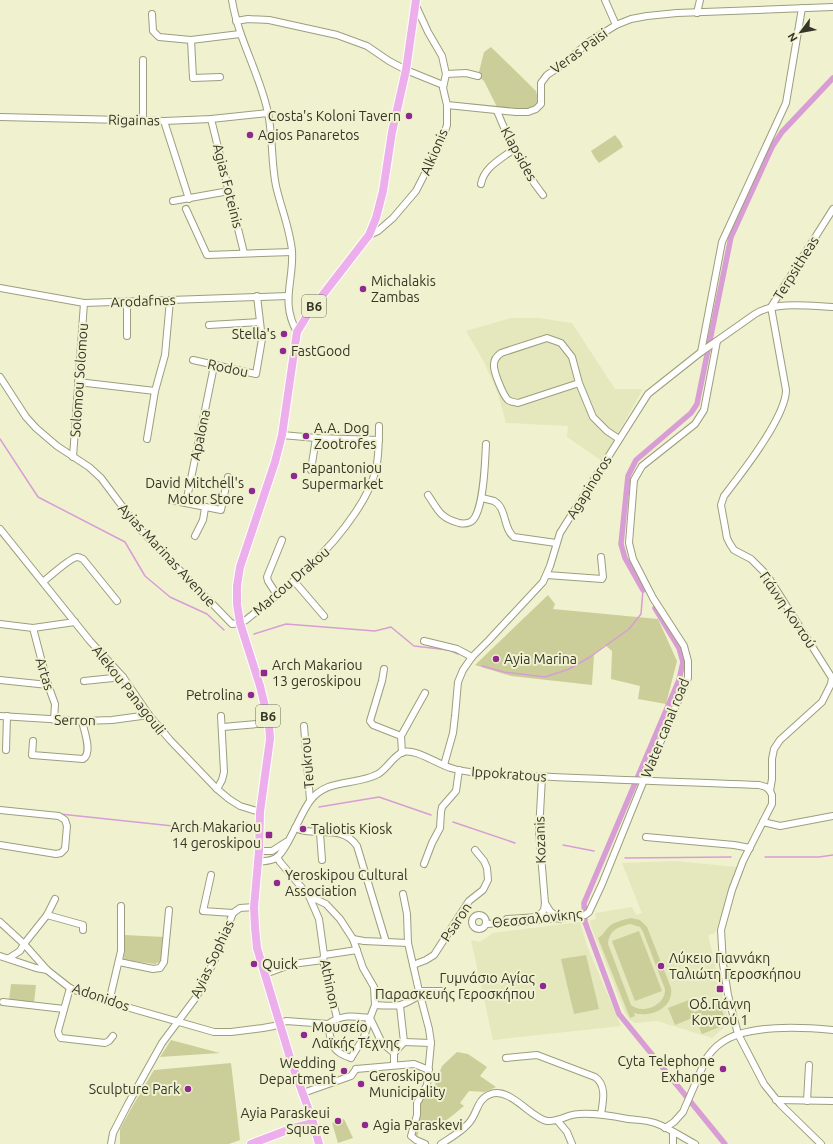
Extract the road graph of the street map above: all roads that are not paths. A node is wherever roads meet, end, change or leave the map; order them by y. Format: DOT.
graph roads {
  1 [pos="232,0"];
  2 [pos="605,0"];
  3 [pos="700,0"];
  4 [pos="416,3"];
  5 [pos="833,7"];
  6 [pos="802,8"];
  7 [pos="697,12"];
  8 [pos="152,14"];
  9 [pos="236,21"];
  10 [pos="616,25"];
  11 [pos="240,34"];
  12 [pos="191,40"];
  13 [pos="143,60"];
  14 [pos="406,70"];
  15 [pos="446,74"];
  16 [pos="478,76"];
  17 [pos="220,77"];
  18 [pos="443,85"];
  19 [pos="447,105"];
  20 [pos="497,111"];
  21 [pos="268,113"];
  22 [pos="0,117"];
  23 [pos="211,119"];
  24 [pos="143,121"];
  25 [pos="164,121"];
  26 [pos="514,149"];
  27 [pos="481,184"];
  28 [pos="229,191"];
  29 [pos="544,195"];
  30 [pos="189,199"];
  31 [pos="173,201"];
  32 [pos="186,209"];
  33 [pos="833,209"];
  34 [pos="368,235"];
  35 [pos="292,252"];
  36 [pos="244,253"];
  37 [pos="0,288"];
  38 [pos="256,296"];
  39 [pos="288,296"];
  40 [pos="170,300"];
  41 [pos="127,302"];
  42 [pos="84,303"];
  43 [pos="771,307"];
  44 [pos="833,307"];
  45 [pos="259,322"];
  46 [pos="209,324"];
  47 [pos="296,332"];
  48 [pos="127,336"];
  49 [pos="716,342"];
  50 [pos="703,351"];
  51 [pos="193,360"];
  52 [pos="214,366"];
  53 [pos="0,377"];
  54 [pos="78,382"];
  55 [pos="579,383"];
  56 [pos="156,392"];
  57 [pos="379,426"];
  58 [pos="282,435"];
  59 [pos="316,438"];
  60 [pos="147,439"];
  61 [pos="619,439"];
  62 [pos="379,440"];
  63 [pos="486,444"];
  64 [pos="73,457"];
  65 [pos="311,470"];
  66 [pos="228,477"];
  67 [pos="428,495"];
  68 [pos="482,498"];
  69 [pos="175,502"];
  70 [pos="186,503"];
  71 [pos="205,508"];
  72 [pos="0,529"];
  73 [pos="195,536"];
  74 [pos="282,540"];
  75 [pos="556,543"];
  76 [pos="601,557"];
  77 [pos="547,575"];
  78 [pos="294,581"];
  79 [pos="42,582"];
  80 [pos="277,594"];
  81 [pos="117,601"];
  82 [pos="324,616"];
  83 [pos="75,622"];
  84 [pos="240,623"];
  85 [pos="0,624"];
  86 [pos="33,628"];
  87 [pos="424,641"];
  88 [pos="472,657"];
  89 [pos="384,669"];
  90 [pos="123,678"];
  91 [pos="833,678"];
  92 [pos="0,680"];
  93 [pos="84,681"];
  94 [pos="48,685"];
  95 [pos="425,693"];
  96 [pos="149,715"];
  97 [pos="0,716"];
  98 [pos="7,716"];
  99 [pos="222,716"];
  100 [pos="54,720"];
  101 [pos="82,721"];
  102 [pos="269,723"];
  103 [pos="304,726"];
  104 [pos="223,727"];
  105 [pos="401,736"];
  106 [pos="33,741"];
  107 [pos="6,750"];
  108 [pos="402,753"];
  109 [pos="444,765"];
  110 [pos="459,770"];
  111 [pos="542,777"];
  112 [pos="642,780"];
  113 [pos="217,789"];
  114 [pos="770,791"];
  115 [pos="310,800"];
  116 [pos="0,810"];
  117 [pos="260,812"];
  118 [pos="833,816"];
  119 [pos="763,822"];
  120 [pos="295,828"];
  121 [pos="320,833"];
  122 [pos="646,837"];
  123 [pos="288,841"];
  124 [pos="0,845"];
  125 [pos="750,848"];
  126 [pos="475,850"];
  127 [pos="259,851"];
  128 [pos="277,857"];
  129 [pos="322,860"];
  130 [pos="258,862"];
  131 [pos="424,864"];
  132 [pos="211,875"];
  133 [pos="403,894"];
  134 [pos="309,896"];
  135 [pos="55,898"];
  136 [pos="545,903"];
  137 [pos="121,906"];
  138 [pos="254,907"];
  139 [pos="169,910"];
  140 [pos="233,913"];
  141 [pos="588,913"];
  142 [pos="47,915"];
  143 [pos="560,919"];
  144 [pos="0,922"];
  145 [pos="83,930"];
  146 [pos="353,939"];
  147 [pos="386,942"];
  148 [pos="408,943"];
  149 [pos="24,944"];
  150 [pos="356,950"];
  151 [pos="30,952"];
  152 [pos="0,956"];
  153 [pos="323,957"];
  154 [pos="9,958"];
  155 [pos="119,962"];
  156 [pos="21,963"];
  157 [pos="413,965"];
  158 [pos="47,970"];
  159 [pos="265,974"];
  160 [pos="70,988"];
  161 [pos="442,991"];
  162 [pos="419,993"];
  163 [pos="3,1002"];
  164 [pos="109,1002"];
  165 [pos="375,1005"];
  166 [pos="400,1006"];
  167 [pos="64,1009"];
  168 [pos="337,1018"];
  169 [pos="370,1018"];
  170 [pos="178,1022"];
  171 [pos="279,1024"];
  172 [pos="328,1024"];
  173 [pos="833,1030"];
  174 [pos="738,1034"];
  175 [pos="113,1036"];
  176 [pos="404,1042"];
  177 [pos="431,1043"];
  178 [pos="394,1053"];
  179 [pos="351,1058"];
  180 [pos="506,1058"];
  181 [pos="157,1065"];
  182 [pos="394,1065"];
  183 [pos="809,1065"];
  184 [pos="150,1066"];
  185 [pos="356,1069"];
  186 [pos="429,1070"];
  187 [pos="303,1093"];
  188 [pos="776,1100"];
  189 [pos="806,1101"];
  190 [pos="833,1101"];
  191 [pos="601,1114"];
  192 [pos="557,1120"];
  193 [pos="313,1123"];
  194 [pos="664,1128"];
  195 [pos="673,1132"];
  196 [pos="414,1140"];
  197 [pos="110,1144"];
  198 [pos="251,1144"];
  199 [pos="319,1144"];
  200 [pos="425,1144"];
  201 [pos="441,1144"];
  202 [pos="572,1144"];
  203 [pos="673,1144"];
  204 [pos="695,1144"];
  205 [pos="821,1144"];
  1 -- 9 [label="street"];
  2 -- 10 [label="street"];
  3 -- 7 [label="street"];
  4 -- 14 [label="main road, B6"];
  4 -- 15 [label="street"];
  5 -- 6 [label="street, Veras Paisi"];
  6 -- 7 [label="street, Veras Paisi"];
  6 -- 50 [label="street"];
  7 -- 10 [label="street, Veras Paisi"];
  8 -- 12 [label="street"];
  9 -- 11 [label="street"];
  9 -- 14 [label="street"];
  10 -- 20 [label="street, Veras Paisi"];
  11 -- 12 [label="street"];
  11 -- 21 [label="street"];
  12 -- 17 [label="street"];
  13 -- 24 [label="street"];
  14 -- 18 [label="street"];
  14 -- 34 [label="main road, B6"];
  15 -- 16 [label="street"];
  15 -- 18 [label="street, Alkionis"];
  18 -- 19 [label="street, Alkionis"];
  19 -- 20 [label="street, Veras Paisi"];
  19 -- 34 [label="street, Alkionis"];
  20 -- 26 [label="street, Klapsides"];
  21 -- 23 [label="street, Rigainas"];
  21 -- 35 [label="street"];
  22 -- 24 [label="street, Rigainas"];
  23 -- 25 [label="street, Rigainas"];
  23 -- 28 [label="street, Agias Foteinis"];
  24 -- 25 [label="street, Rigainas"];
  25 -- 30 [label="street"];
  26 -- 27 [label="street"];
  26 -- 29 [label="street, Klapsides"];
  28 -- 30 [label="street"];
  28 -- 36 [label="street, Agias Foteinis"];
  30 -- 31 [label="street"];
  32 -- 36 [label="street"];
  33 -- 43 [label="street, Terpsitheas"];
  34 -- 47 [label="main road, B6"];
  35 -- 36 [label="street"];
  35 -- 39 [label="street"];
  37 -- 42 [label="street, Arodafnes"];
  38 -- 39 [label="street, Arodafnes"];
  38 -- 40 [label="street, Arodafnes"];
  38 -- 45 [label="street, Rodou"];
  39 -- 47 [label="street"];
  40 -- 41 [label="street, Arodafnes"];
  40 -- 56 [label="street"];
  41 -- 42 [label="street, Arodafnes"];
  41 -- 48 [label="street"];
  42 -- 54 [label="street, Solomou Solomou"];
  43 -- 44 [label="street, Agapinoros"];
  43 -- 49 [label="street, Agapinoros"];
  43 -- 91 [label="street, Γιάννη Κοντού"];
  45 -- 46 [label="street"];
  45 -- 52 [label="street, Rodou"];
  47 -- 58 [label="main road, B6"];
  49 -- 50 [label="street, Agapinoros"];
  49 -- 112 [label="street, Water canal road"];
  50 -- 61 [label="street, Agapinoros"];
  51 -- 52 [label="street, Rodou"];
  52 -- 70 [label="street, Apalona"];
  53 -- 64 [label="street, Ayias Marinas Avenue"];
  54 -- 56 [label="street"];
  54 -- 64 [label="street, Solomou Solomou"];
  55 -- 55 [label="street"];
  55 -- 61 [label="street"];
  56 -- 60 [label="street"];
  57 -- 62 [label="street, Marcou Drakou"];
  58 -- 59 [label="street"];
  58 -- 84 [label="main road, B6"];
  59 -- 62 [label="street"];
  59 -- 65 [label="street"];
  61 -- 75 [label="street, Agapinoros"];
  62 -- 78 [label="street, Marcou Drakou"];
  63 -- 68 [label="street"];
  64 -- 84 [label="street, Ayias Marinas Avenue"];
  66 -- 71 [label="street"];
  67 -- 68 [label="street"];
  68 -- 75 [label="street"];
  69 -- 70 [label="street"];
  70 -- 71 [label="street"];
  71 -- 73 [label="street"];
  72 -- 79 [label="street, Alekou Panagouli"];
  74 -- 80 [label="street"];
  75 -- 77 [label="street, Agapinoros"];
  76 -- 77 [label="street"];
  77 -- 88 [label="street, Agapinoros"];
  78 -- 80 [label="street, Marcou Drakou"];
  78 -- 82 [label="street"];
  79 -- 81 [label="street"];
  79 -- 83 [label="street, Alekou Panagouli"];
  80 -- 84 [label="street, Marcou Drakou"];
  83 -- 86 [label="street"];
  83 -- 90 [label="street, Alekou Panagouli"];
  84 -- 102 [label="main road, B6"];
  85 -- 86 [label="street"];
  86 -- 94 [label="street, Artas"];
  87 -- 88 [label="street"];
  88 -- 109 [label="street, Agapinoros"];
  89 -- 105 [label="street"];
  90 -- 93 [label="street"];
  90 -- 96 [label="street, Alekou Panagouli"];
  91 -- 114 [label="street, Γιάννη Κοντού"];
  92 -- 94 [label="street"];
  94 -- 100 [label="street, Artas"];
  95 -- 105 [label="street"];
  96 -- 101 [label="street, Serron"];
  96 -- 113 [label="street, Alekou Panagouli"];
  97 -- 98 [label="street, Serron"];
  98 -- 100 [label="street, Serron"];
  98 -- 107 [label="street"];
  99 -- 104 [label="street"];
  100 -- 101 [label="street, Serron"];
  101 -- 106 [label="street"];
  102 -- 104 [label="street"];
  102 -- 117 [label="main road, B6"];
  103 -- 115 [label="street, Teukrou"];
  104 -- 113 [label="street"];
  105 -- 108 [label="street"];
  108 -- 109 [label="street, Ippokratous"];
  108 -- 115 [label="street"];
  109 -- 110 [label="street, Ippokratous"];
  110 -- 111 [label="street, Ippokratous"];
  110 -- 131 [label="street"];
  111 -- 112 [label="street, Ippokratous"];
  111 -- 136 [label="street, Kozanis"];
  112 -- 114 [label="street, Ippokratous"];
  112 -- 141 [label="street, Water canal road"];
  113 -- 117 [label="street, Alekou Panagouli"];
  114 -- 119 [label="street, Γιάννη Κοντού"];
  115 -- 120 [label="street"];
  116 -- 124 [label="street"];
  117 -- 127 [label="main road, B6"];
  118 -- 119 [label="street"];
  119 -- 125 [label="street, Γιάννη Κοντού"];
  120 -- 121 [label="street"];
  120 -- 123 [label="street"];
  121 -- 129 [label="street"];
  121 -- 147 [label="street"];
  122 -- 125 [label="street"];
  123 -- 127 [label="street"];
  123 -- 128 [label="street"];
  125 -- 174 [label="street, Γιάννη Κοντού"];
  126 -- 157 [label="street, Psaron"];
  127 -- 130 [label="main road, B6"];
  128 -- 130 [label="street"];
  128 -- 134 [label="street"];
  130 -- 138 [label="main road, B6"];
  132 -- 140 [label="street"];
  133 -- 148 [label="street"];
  134 -- 146 [label="street"];
  134 -- 153 [label="street, Athinon"];
  135 -- 142 [label="street"];
  136 -- 143 [label="street"];
  136 -- 143 [label="street, Θεσσαλονίκης"];
  137 -- 155 [label="street"];
  138 -- 140 [label="street, Ayias Sophias"];
  138 -- 159 [label="main road, B6"];
  139 -- 155 [label="street"];
  140 -- 170 [label="street, Ayias Sophias"];
  141 -- 143 [label="street, Θεσσαλονίκης"];
  142 -- 145 [label="street"];
  142 -- 149 [label="street"];
  144 -- 149 [label="street, Adonidos"];
  146 -- 147 [label="street"];
  146 -- 150 [label="street"];
  147 -- 148 [label="street"];
  148 -- 157 [label="street"];
  149 -- 151 [label="street, Adonidos"];
  149 -- 154 [label="street"];
  150 -- 153 [label="street"];
  150 -- 165 [label="street"];
  151 -- 156 [label="street"];
  151 -- 158 [label="street, Adonidos"];
  152 -- 154 [label="street"];
  153 -- 159 [label="street"];
  153 -- 168 [label="street, Athinon"];
  154 -- 156 [label="street"];
  155 -- 164 [label="street"];
  156 -- 158 [label="street"];
  157 -- 162 [label="street"];
  158 -- 160 [label="street, Adonidos"];
  159 -- 171 [label="main road, B6"];
  160 -- 164 [label="street, Adonidos"];
  160 -- 167 [label="street"];
  161 -- 162 [label="street"];
  162 -- 166 [label="street"];
  162 -- 177 [label="street"];
  163 -- 167 [label="street"];
  164 -- 170 [label="street, Adonidos"];
  165 -- 166 [label="street"];
  165 -- 169 [label="street"];
  166 -- 176 [label="street"];
  167 -- 175 [label="street"];
  168 -- 169 [label="street"];
  168 -- 172 [label="street, Athinon"];
  169 -- 178 [label="street"];
  169 -- 179 [label="street"];
  170 -- 171 [label="street, Adonidos"];
  170 -- 184 [label="street, Ayias Sophias"];
  171 -- 172 [label="street, Adonidos"];
  171 -- 187 [label="main road, B6"];
  172 -- 179 [label="street, Athinon"];
  173 -- 174 [label="street"];
  174 -- 188 [label="street, Γιάννη Κοντού"];
  174 -- 194 [label="street"];
  176 -- 177 [label="street"];
  176 -- 178 [label="street"];
  177 -- 186 [label="street"];
  178 -- 182 [label="street"];
  179 -- 185 [label="street"];
  180 -- 191 [label="street"];
  181 -- 184 [label="street"];
  182 -- 185 [label="street"];
  182 -- 186 [label="street"];
  183 -- 189 [label="street"];
  184 -- 197 [label="street, Ayias Sophias"];
  185 -- 187 [label="street"];
  186 -- 196 [label="street"];
  187 -- 193 [label="main road, B6"];
  188 -- 189 [label="street"];
  188 -- 205 [label="street, Γιάννη Κοντού"];
  189 -- 190 [label="street"];
  191 -- 192 [label="street"];
  191 -- 194 [label="street"];
  192 -- 201 [label="street"];
  192 -- 202 [label="street"];
  193 -- 198 [label="main road"];
  193 -- 199 [label="main road, B6"];
  194 -- 195 [label="street"];
  195 -- 203 [label="street"];
  195 -- 204 [label="street"];
  196 -- 200 [label="street"];
}
